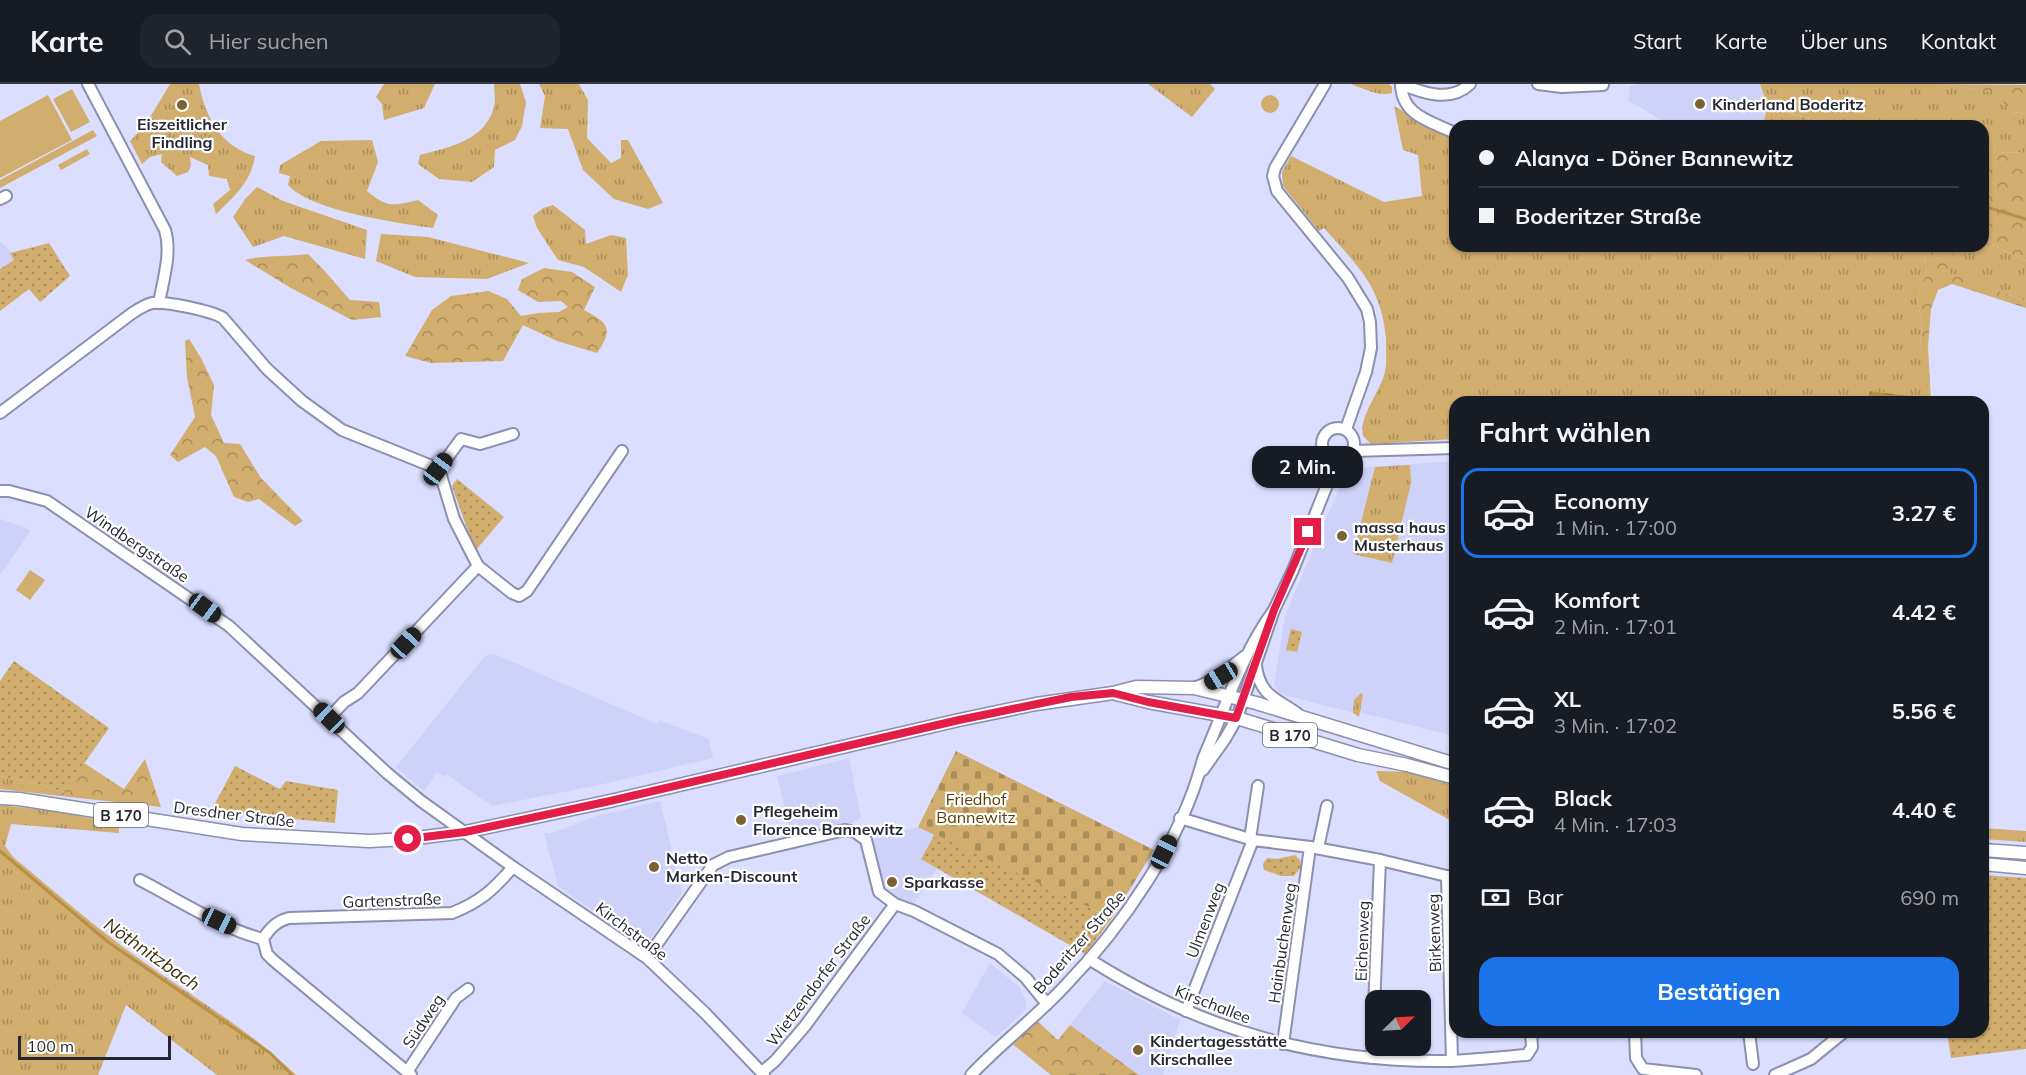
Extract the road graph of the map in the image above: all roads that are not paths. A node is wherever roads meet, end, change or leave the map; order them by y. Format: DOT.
graph roads {
  1 [pos="88,84"];
  2 [pos="1325,84"];
  3 [pos="1401,84"];
  4 [pos="1470,84"];
  5 [pos="1538,84"];
  6 [pos="1603,85"];
  7 [pos="1449,131"];
  8 [pos="159,303"];
  9 [pos="0,413"];
  10 [pos="1346,429"];
  11 [pos="513,434"];
  12 [pos="1449,448"];
  13 [pos="622,451"];
  14 [pos="1353,451"];
  15 [pos="1337,460"];
  16 [pos="438,469"];
  17 [pos="0,490"];
  18 [pos="478,566"];
  19 [pos="1274,610"];
  20 [pos="1247,653"];
  21 [pos="1256,662"];
  22 [pos="1194,688"];
  23 [pos="1113,693"];
  24 [pos="1228,697"];
  25 [pos="1242,700"];
  26 [pos="1222,715"];
  27 [pos="329,718"];
  28 [pos="1236,718"];
  29 [pos="1303,718"];
  30 [pos="1449,762"];
  31 [pos="1198,776"];
  32 [pos="1449,776"];
  33 [pos="1258,786"];
  34 [pos="0,798"];
  35 [pos="1327,806"];
  36 [pos="1180,818"];
  37 [pos="465,832"];
  38 [pos="1251,840"];
  39 [pos="1314,848"];
  40 [pos="1989,850"];
  41 [pos="2026,853"];
  42 [pos="1380,860"];
  43 [pos="1989,865"];
  44 [pos="513,867"];
  45 [pos="2026,868"];
  46 [pos="1449,877"];
  47 [pos="140,880"];
  48 [pos="895,904"];
  49 [pos="263,939"];
  50 [pos="647,958"];
  51 [pos="1089,959"];
  52 [pos="468,988"];
  53 [pos="1047,1004"];
  54 [pos="1186,1011"];
  55 [pos="1452,1038"];
  56 [pos="1531,1038"];
  57 [pos="1636,1038"];
  58 [pos="1750,1038"];
  59 [pos="1837,1038"];
  60 [pos="1283,1044"];
  61 [pos="1372,1058"];
  62 [pos="1452,1061"];
  63 [pos="1754,1064"];
  64 [pos="763,1073"];
  65 [pos="409,1074"];
  66 [pos="1671,1074"];
  67 [pos="971,1075"];
  68 [pos="1696,1075"];
  69 [pos="1775,1075"];
  1 -- 8 [label="street"];
  2 -- 10 [label="street"];
  3 -- 4 [label="street"];
  3 -- 7 [label="street"];
  5 -- 6 [label="street"];
  8 -- 9 [label="street"];
  8 -- 16 [label="street"];
  10 -- 14 [label="street"];
  10 -- 15 [label="street"];
  11 -- 16 [label="street"];
  12 -- 14 [label="street"];
  13 -- 18 [label="street"];
  14 -- 15 [label="street"];
  15 -- 19 [label="street, Boderitzer Straße"];
  16 -- 18 [label="street"];
  17 -- 27 [label="street, Windbergstraße"];
  18 -- 27 [label="street"];
  19 -- 20 [label="street, Boderitzer Straße"];
  19 -- 21 [label="street, Boderitzer Straße"];
  20 -- 22 [label="street, Boderitzer Straße"];
  20 -- 24 [label="street, Boderitzer Straße"];
  21 -- 25 [label="street, Boderitzer Straße"];
  21 -- 29 [label="street"];
  22 -- 23 [label="main road, B 170"];
  22 -- 24 [label="main road, B 170"];
  23 -- 26 [label="main road, B 170"];
  23 -- 37 [label="main road, B 170"];
  24 -- 25 [label="main road, B 170"];
  24 -- 26 [label="street, Boderitzer Straße"];
  25 -- 28 [label="street, Boderitzer Straße"];
  25 -- 29 [label="main road, B 170"];
  26 -- 28 [label="main road, B 170"];
  26 -- 31 [label="street, Boderitzer Straße"];
  27 -- 37 [label="street, Windbergstraße"];
  28 -- 31 [label="street, Boderitzer Straße"];
  28 -- 32 [label="main road, B 170"];
  29 -- 30 [label="main road, B 170"];
  31 -- 36 [label="street, Boderitzer Straße"];
  33 -- 38 [label="street, Ulmenweg"];
  34 -- 37 [label="main road, Dresdner Straße / B 170"];
  35 -- 39 [label="street, Hainbuchenweg"];
  36 -- 38 [label="street"];
  36 -- 51 [label="street, Boderitzer Straße"];
  37 -- 44 [label="street, Kirchstraße"];
  38 -- 39 [label="street"];
  38 -- 54 [label="street, Ulmenweg"];
  39 -- 42 [label="street"];
  39 -- 60 [label="street, Hainbuchenweg"];
  40 -- 41 [label="main road"];
  42 -- 46 [label="street"];
  42 -- 61 [label="street, Eichenweg"];
  43 -- 45 [label="main road"];
  44 -- 49 [label="street, Gartenstraße"];
  44 -- 50 [label="street, Kirchstraße"];
  47 -- 49 [label="street"];
  48 -- 50 [label="street"];
  48 -- 53 [label="street"];
  48 -- 64 [label="street, Wietzendorfer Straße"];
  49 -- 65 [label="street"];
  50 -- 64 [label="street, Kirchstraße"];
  51 -- 53 [label="street, Boderitzer Straße"];
  51 -- 54 [label="street, Kirschallee"];
  52 -- 65 [label="street, Südweg"];
  53 -- 67 [label="street, Boderitzer Straße"];
  54 -- 60 [label="street, Kirschallee"];
  55 -- 62 [label="street, Birkenweg"];
  56 -- 62 [label="street, Kirschallee"];
  57 -- 66 [label="street"];
  58 -- 63 [label="street"];
  59 -- 69 [label="street"];
  60 -- 61 [label="street, Kirschallee"];
  61 -- 62 [label="street, Kirschallee"];
  66 -- 68 [label="street"];
}
